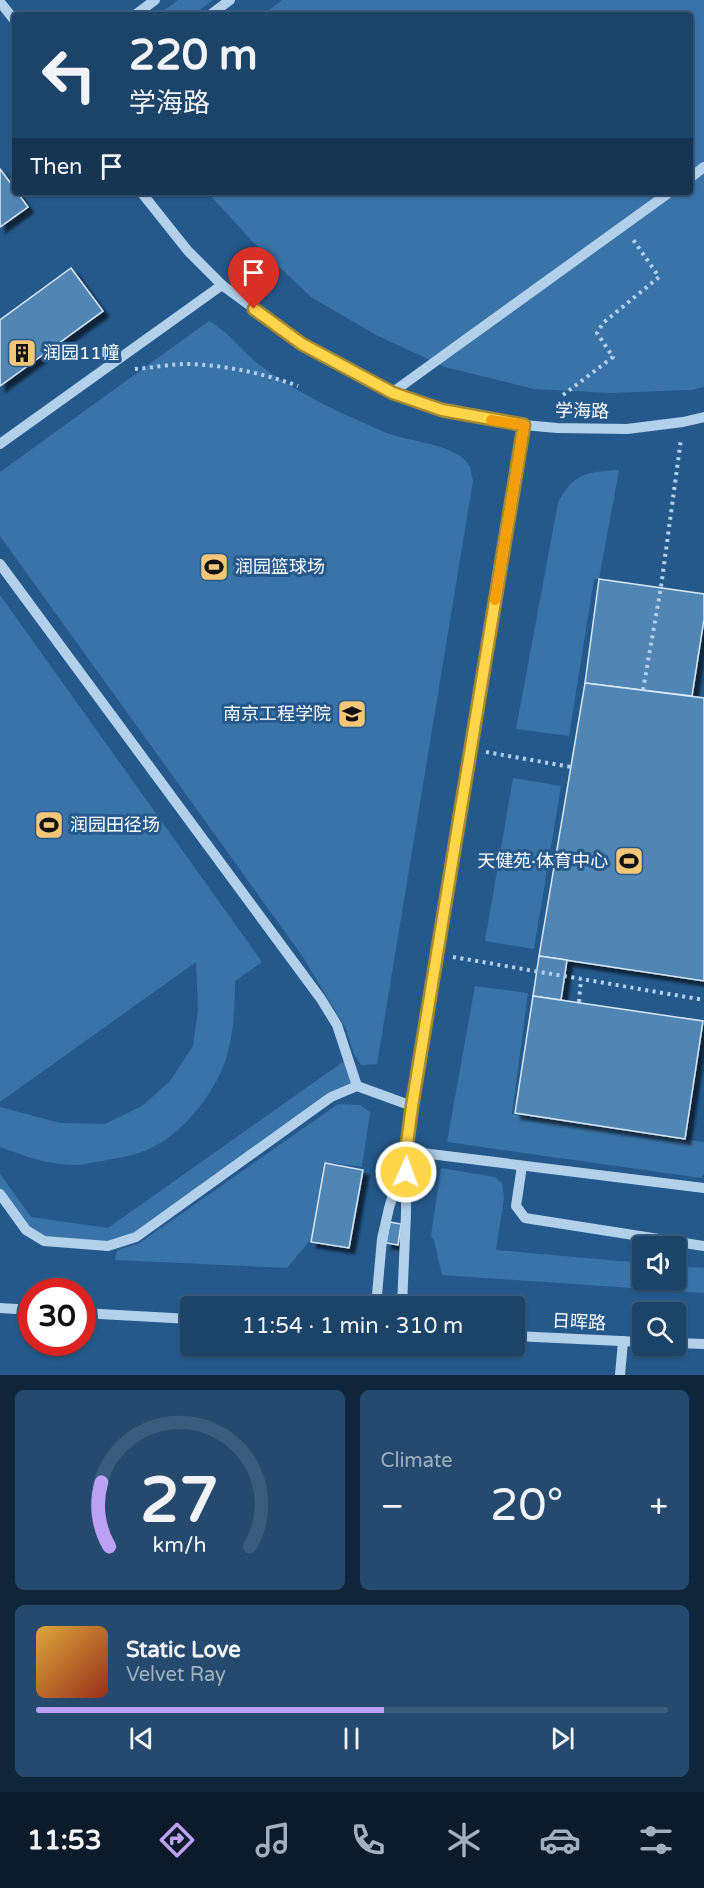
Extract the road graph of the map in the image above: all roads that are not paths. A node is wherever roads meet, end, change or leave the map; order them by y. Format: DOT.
graph roads {
  1 [pos="155,0"];
  2 [pos="230,0"];
  3 [pos="0,2"];
  4 [pos="139,12"];
  5 [pos="214,12"];
  6 [pos="12,17"];
  7 [pos="143,195"];
  8 [pos="666,195"];
  9 [pos="222,285"];
  10 [pos="393,393"];
  11 [pos="704,417"];
  12 [pos="524,425"];
  13 [pos="0,444"];
  14 [pos="0,564"];
  15 [pos="357,1086"];
  16 [pos="412,1106"];
  17 [pos="406,1151"];
  18 [pos="522,1166"];
  19 [pos="704,1188"];
  20 [pos="0,1194"];
  21 [pos="704,1246"];
  22 [pos="377,1296"];
  23 [pos="402,1296"];
  24 [pos="0,1308"];
  25 [pos="18,1309"];
  26 [pos="96,1314"];
  27 [pos="180,1318"];
  28 [pos="525,1337"];
  29 [pos="623,1341"];
  30 [pos="632,1341"];
  31 [pos="686,1343"];
  32 [pos="704,1344"];
  33 [pos="620,1375"];
  1 -- 4 [label="street"];
  2 -- 5 [label="street"];
  3 -- 6 [label="street"];
  7 -- 9 [label="street, 学海路"];
  8 -- 10 [label="street"];
  9 -- 10 [label="street, 学海路"];
  9 -- 13 [label="street"];
  10 -- 12 [label="street, 学海路"];
  11 -- 12 [label="street, 学海路"];
  12 -- 16 [label="street"];
  14 -- 15 [label="street"];
  15 -- 16 [label="street"];
  15 -- 20 [label="street"];
  16 -- 17 [label="street"];
  17 -- 18 [label="street"];
  17 -- 22 [label="street"];
  17 -- 23 [label="street"];
  18 -- 19 [label="street"];
  18 -- 21 [label="street"];
  24 -- 25 [label="street"];
  26 -- 27 [label="street"];
  28 -- 29 [label="street, 日晖路"];
  29 -- 30 [label="street, 日晖路"];
  29 -- 33 [label="street"];
  31 -- 32 [label="street"];
}
